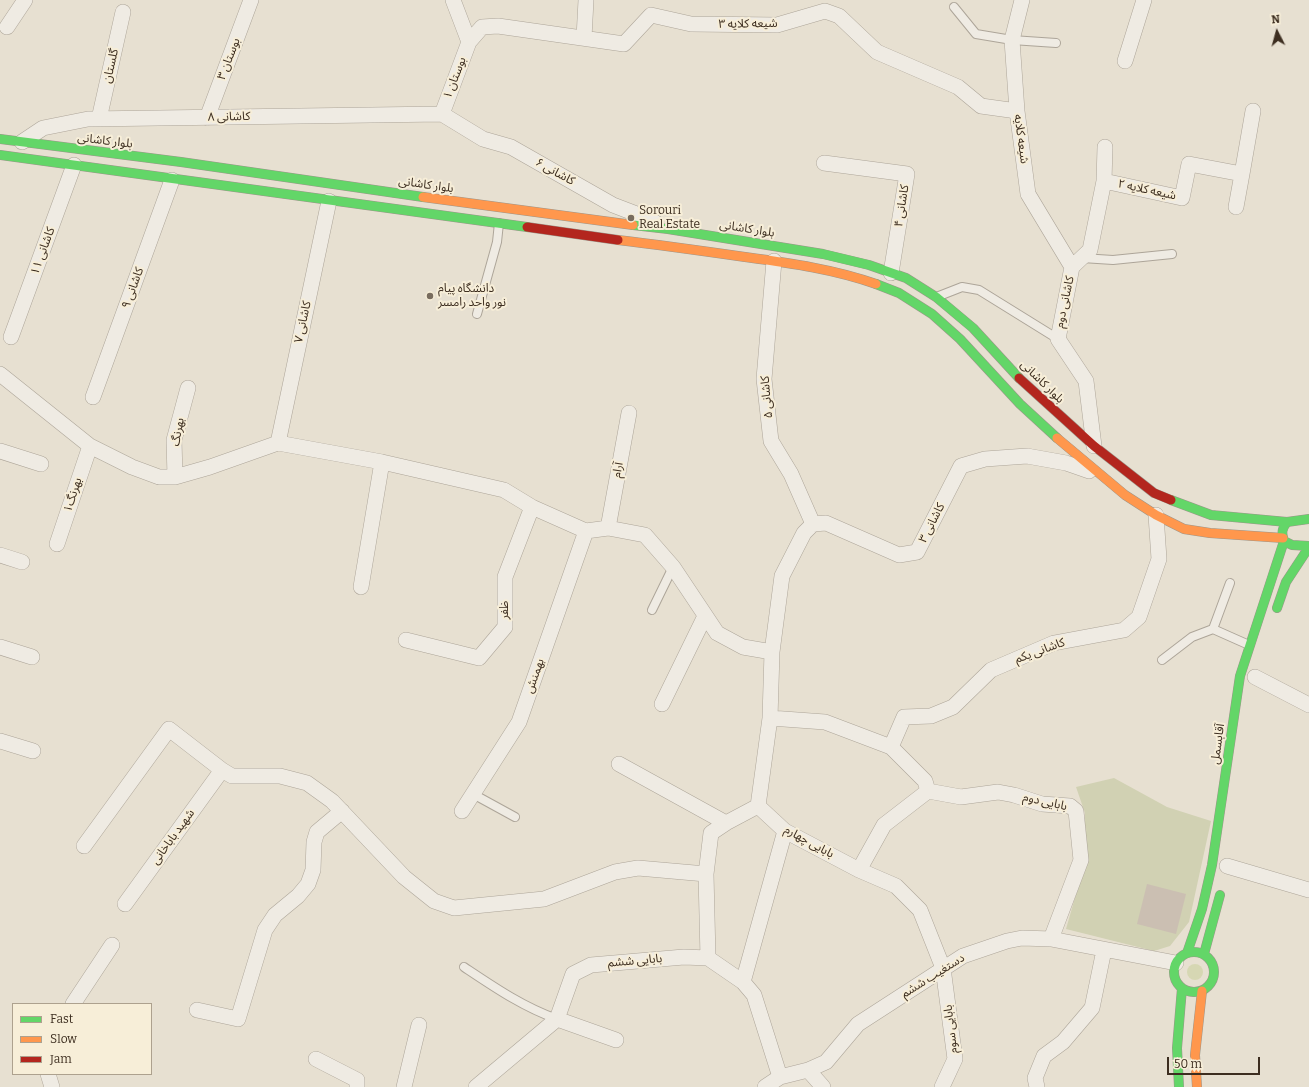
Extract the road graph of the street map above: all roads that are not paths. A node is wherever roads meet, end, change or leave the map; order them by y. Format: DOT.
graph roads {
  1 [pos="25,0"];
  2 [pos="251,0"];
  3 [pos="453,0"];
  4 [pos="586,0"];
  5 [pos="1022,0"];
  6 [pos="1144,0"];
  7 [pos="954,7"];
  8 [pos="123,12"];
  9 [pos="6,27"];
  10 [pos="584,38"];
  11 [pos="1012,40"];
  12 [pos="469,42"];
  13 [pos="1056,43"];
  14 [pos="1125,60"];
  15 [pos="1017,111"];
  16 [pos="1253,111"];
  17 [pos="442,114"];
  18 [pos="207,118"];
  19 [pos="98,119"];
  20 [pos="0,139"];
  21 [pos="22,142"];
  22 [pos="1105,147"];
  23 [pos="0,155"];
  24 [pos="824,163"];
  25 [pos="74,165"];
  26 [pos="1242,174"];
  27 [pos="172,180"];
  28 [pos="1104,181"];
  29 [pos="331,184"];
  30 [pos="329,201"];
  31 [pos="1236,207"];
  32 [pos="499,223"];
  33 [pos="668,229"];
  34 [pos="1172,254"];
  35 [pos="774,261"];
  36 [pos="1077,263"];
  37 [pos="891,273"];
  38 [pos="936,297"];
  39 [pos="477,314"];
  40 [pos="11,337"];
  41 [pos="1058,339"];
  42 [pos="0,374"];
  43 [pos="188,388"];
  44 [pos="93,397"];
  45 [pos="629,413"];
  46 [pos="278,443"];
  47 [pos="90,446"];
  48 [pos="1094,446"];
  49 [pos="0,451"];
  50 [pos="382,462"];
  51 [pos="41,464"];
  52 [pos="1102,476"];
  53 [pos="175,477"];
  54 [pos="532,507"];
  55 [pos="1156,515"];
  56 [pos="1309,519"];
  57 [pos="1259,520"];
  58 [pos="1287,522"];
  59 [pos="813,524"];
  60 [pos="608,528"];
  61 [pos="586,531"];
  62 [pos="1258,536"];
  63 [pos="1284,539"];
  64 [pos="57,544"];
  65 [pos="1309,546"];
  66 [pos="0,555"];
  67 [pos="22,562"];
  68 [pos="1278,562"];
  69 [pos="673,567"];
  70 [pos="1294,570"];
  71 [pos="1230,583"];
  72 [pos="360,587"];
  73 [pos="652,610"];
  74 [pos="706,616"];
  75 [pos="1273,619"];
  76 [pos="1213,628"];
  77 [pos="406,640"];
  78 [pos="1250,645"];
  79 [pos="0,647"];
  80 [pos="772,652"];
  81 [pos="32,657"];
  82 [pos="1162,660"];
  83 [pos="1255,677"];
  84 [pos="662,704"];
  85 [pos="1309,705"];
  86 [pos="770,718"];
  87 [pos="0,741"];
  88 [pos="891,747"];
  89 [pos="33,751"];
  90 [pos="619,764"];
  91 [pos="222,770"];
  92 [pos="928,791"];
  93 [pos="473,794"];
  94 [pos="758,806"];
  95 [pos="342,811"];
  96 [pos="462,811"];
  97 [pos="515,817"];
  98 [pos="726,822"];
  99 [pos="786,832"];
  100 [pos="84,846"];
  101 [pos="1227,866"];
  102 [pos="859,870"];
  103 [pos="706,874"];
  104 [pos="1222,888"];
  105 [pos="1309,890"];
  106 [pos="125,904"];
  107 [pos="1050,939"];
  108 [pos="112,945"];
  109 [pos="1104,950"];
  110 [pos="1187,953"];
  111 [pos="1204,954"];
  112 [pos="708,958"];
  113 [pos="1176,963"];
  114 [pos="464,967"];
  115 [pos="943,968"];
  116 [pos="743,982"];
  117 [pos="1182,988"];
  118 [pos="1202,990"];
  119 [pos="74,1003"];
  120 [pos="197,1010"];
  121 [pos="557,1019"];
  122 [pos="419,1025"];
  123 [pos="616,1040"];
  124 [pos="316,1059"];
  125 [pos="808,1070"];
  126 [pos="48,1075"];
  127 [pos="780,1077"];
  128 [pos="52,1087"];
  129 [pos="357,1087"];
  130 [pos="404,1087"];
  131 [pos="476,1087"];
  132 [pos="765,1087"];
  133 [pos="822,1087"];
  134 [pos="942,1087"];
  135 [pos="1037,1087"];
  136 [pos="1179,1087"];
  137 [pos="1197,1087"];
  1 -- 9 [label="street"];
  2 -- 18 [label="street, بوستان ۳"];
  3 -- 12 [label="street"];
  4 -- 10 [label="street"];
  5 -- 11 [label="street, شیعه کلایه"];
  6 -- 14 [label="street"];
  7 -- 11 [label="lane"];
  8 -- 19 [label="street, گلستان"];
  10 -- 12 [label="street, شیعه کلایه ۳"];
  10 -- 15 [label="street, شیعه کلایه ۳"];
  11 -- 13 [label="lane"];
  11 -- 15 [label="street, شیعه کلایه"];
  12 -- 17 [label="street, بوستان ۱"];
  15 -- 36 [label="street, شیعه کلایه"];
  16 -- 26 [label="street"];
  17 -- 18 [label="street, کاشانی ۸"];
  17 -- 33 [label="street, کاشانی ۶"];
  18 -- 19 [label="street, کاشانی ۸"];
  19 -- 21 [label="street, کاشانی ۸"];
  20 -- 21 [label="main road, بلوار کاشانی"];
  21 -- 29 [label="main road, بلوار کاشانی"];
  22 -- 28 [label="street"];
  23 -- 25 [label="main road"];
  24 -- 37 [label="street, کاشانی ۴"];
  25 -- 27 [label="main road"];
  25 -- 40 [label="street, کاشانی ۱۱"];
  26 -- 28 [label="street, شیعه کلایه ۲"];
  26 -- 31 [label="street"];
  27 -- 30 [label="main road"];
  27 -- 44 [label="street, کاشانی ۹"];
  28 -- 36 [label="street, شیعه کلایه ۲"];
  29 -- 30 [label="main road"];
  29 -- 33 [label="main road, بلوار کاشانی"];
  30 -- 32 [label="main road"];
  30 -- 46 [label="street, کاشانی ۷"];
  32 -- 35 [label="main road"];
  32 -- 39 [label="lane"];
  33 -- 37 [label="main road, بلوار کاشانی"];
  34 -- 36 [label="lane"];
  35 -- 52 [label="main road"];
  35 -- 59 [label="street, کاشانی ۵"];
  36 -- 41 [label="street, کاشانی دوم"];
  37 -- 38 [label="main road, بلوار کاشانی"];
  38 -- 41 [label="lane"];
  38 -- 48 [label="main road, بلوار کاشانی"];
  41 -- 48 [label="street, کاشانی دوم"];
  42 -- 47 [label="street"];
  43 -- 53 [label="street, بهرنگ"];
  45 -- 60 [label="street, آرام"];
  46 -- 50 [label="street"];
  46 -- 53 [label="street"];
  47 -- 53 [label="street"];
  47 -- 64 [label="street, ۱بهرنگ"];
  48 -- 57 [label="main road, بلوار کاشانی"];
  49 -- 51 [label="street"];
  50 -- 54 [label="street"];
  50 -- 72 [label="street"];
  52 -- 55 [label="main road"];
  52 -- 59 [label="street, کاشانی ۳"];
  54 -- 61 [label="street"];
  54 -- 77 [label="street, ظفر"];
  55 -- 62 [label="main road"];
  55 -- 88 [label="street, کاشانی یکم"];
  56 -- 58 [label="main road, بلوار کاشانی"];
  57 -- 58 [label="main road, بلوار کاشانی"];
  57 -- 62 [label="main road"];
  58 -- 63 [label="main road, آقابسمل"];
  59 -- 80 [label="street"];
  60 -- 61 [label="street"];
  60 -- 69 [label="street"];
  61 -- 93 [label="street, بهمنش"];
  62 -- 63 [label="main road"];
  63 -- 65 [label="main road"];
  63 -- 68 [label="main road, آقابسمل"];
  65 -- 70 [label="main road"];
  66 -- 67 [label="street"];
  68 -- 70 [label="main road"];
  68 -- 78 [label="main road, آقابسمل"];
  69 -- 73 [label="lane"];
  69 -- 74 [label="street"];
  70 -- 75 [label="main road"];
  71 -- 76 [label="lane"];
  74 -- 80 [label="street"];
  74 -- 84 [label="street"];
  76 -- 78 [label="lane"];
  76 -- 82 [label="lane"];
  78 -- 110 [label="main road, آقابسمل"];
  79 -- 81 [label="street"];
  80 -- 86 [label="street"];
  83 -- 85 [label="street"];
  86 -- 88 [label="street"];
  86 -- 94 [label="street"];
  87 -- 89 [label="street"];
  88 -- 92 [label="street"];
  90 -- 98 [label="street"];
  91 -- 95 [label="street"];
  91 -- 100 [label="street"];
  91 -- 106 [label="street, شهید باباخانی"];
  92 -- 102 [label="street"];
  92 -- 107 [label="street, بابایی دوم"];
  93 -- 96 [label="street, بهمنش"];
  93 -- 97 [label="lane"];
  94 -- 98 [label="street"];
  94 -- 99 [label="street, بابایی چهارم"];
  95 -- 103 [label="street"];
  95 -- 120 [label="street"];
  98 -- 103 [label="street"];
  99 -- 102 [label="street, بابایی چهارم"];
  99 -- 116 [label="street"];
  101 -- 105 [label="street"];
  102 -- 115 [label="street, بابایی چهارم"];
  103 -- 112 [label="street"];
  104 -- 111 [label="main road"];
  107 -- 109 [label="street, دستغیب ششم"];
  107 -- 115 [label="street, دستغیب ششم"];
  108 -- 119 [label="street"];
  109 -- 113 [label="street, دستغیب ششم"];
  109 -- 135 [label="street"];
  110 -- 111 [label="main road"];
  110 -- 113 [label="main road"];
  111 -- 118 [label="main road"];
  112 -- 116 [label="street"];
  112 -- 121 [label="street, بابایی ششم"];
  113 -- 117 [label="main road"];
  114 -- 121 [label="lane"];
  115 -- 125 [label="street, دستغیب ششم"];
  115 -- 134 [label="street, بابایی سوم"];
  116 -- 127 [label="street"];
  117 -- 118 [label="main road"];
  117 -- 136 [label="main road"];
  118 -- 137 [label="main road"];
  121 -- 123 [label="street"];
  121 -- 131 [label="street"];
  122 -- 130 [label="street"];
  124 -- 129 [label="street"];
  125 -- 127 [label="street, دستغیب ششم"];
  125 -- 133 [label="street"];
  126 -- 128 [label="street"];
  127 -- 132 [label="street, دستغیب ششم"];
}
